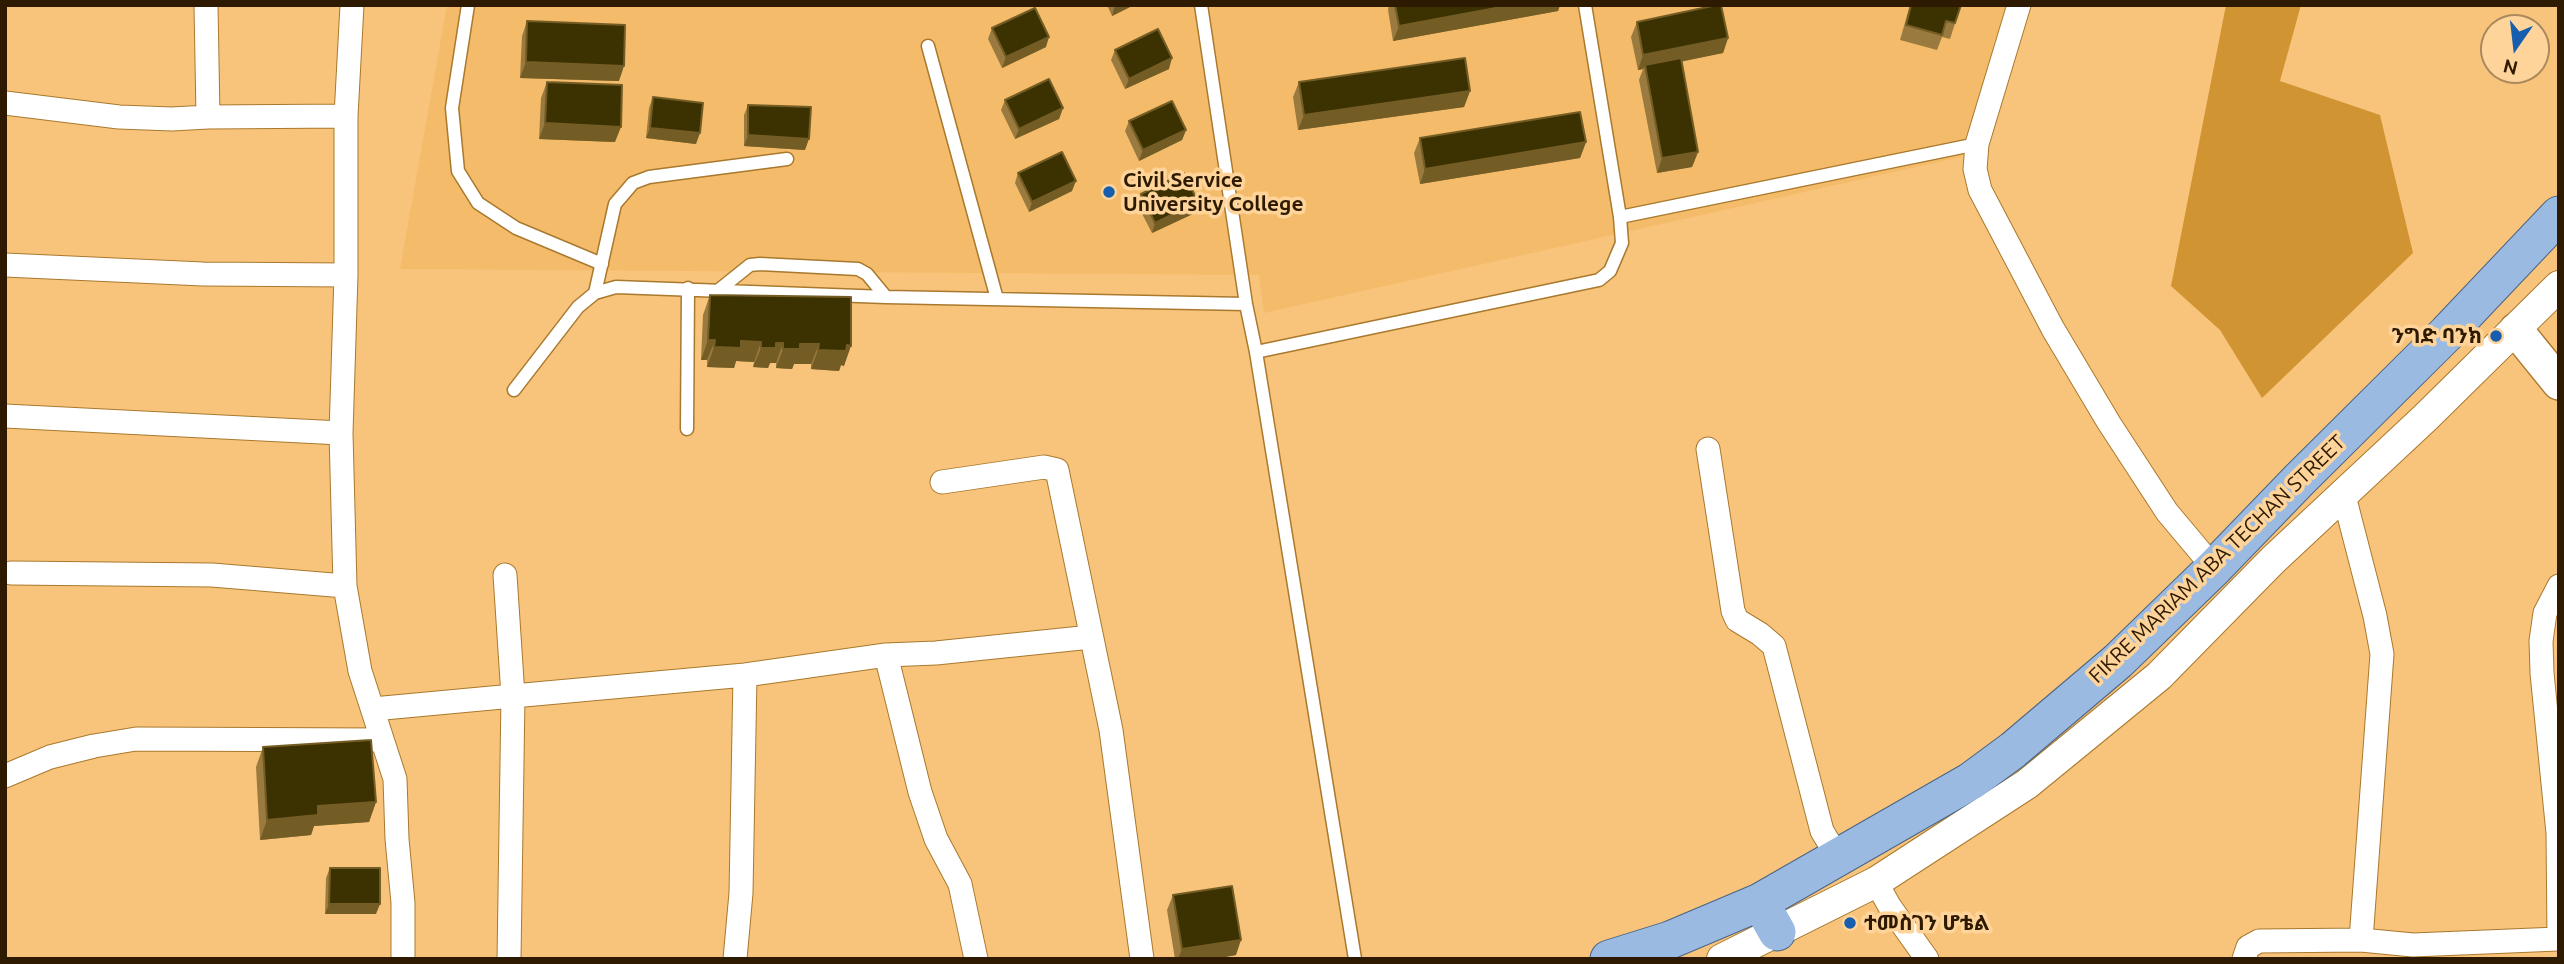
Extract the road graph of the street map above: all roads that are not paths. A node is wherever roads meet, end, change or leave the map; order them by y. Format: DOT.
graph roads {
  1 [pos="206,5"];
  2 [pos="352,5"];
  3 [pos="468,5"];
  4 [pos="1201,5"];
  5 [pos="1585,5"];
  6 [pos="2019,5"];
  7 [pos="928,46"];
  8 [pos="5,103"];
  9 [pos="346,116"];
  10 [pos="208,117"];
  11 [pos="1977,144"];
  12 [pos="787,159"];
  13 [pos="2559,215"];
  14 [pos="1620,217"];
  15 [pos="602,264"];
  16 [pos="5,265"];
  17 [pos="346,275"];
  18 [pos="2559,286"];
  19 [pos="688,288"];
  20 [pos="720,289"];
  21 [pos="595,293"];
  22 [pos="886,297"];
  23 [pos="997,299"];
  24 [pos="1246,304"];
  25 [pos="2516,330"];
  26 [pos="1256,352"];
  27 [pos="2559,383"];
  28 [pos="514,390"];
  29 [pos="5,416"];
  30 [pos="687,429"];
  31 [pos="341,433"];
  32 [pos="1708,449"];
  33 [pos="942,482"];
  34 [pos="2344,496"];
  35 [pos="2214,568"];
  36 [pos="11,573"];
  37 [pos="505,575"];
  38 [pos="345,586"];
  39 [pos="2559,586"];
  40 [pos="1091,637"];
  41 [pos="886,655"];
  42 [pos="745,675"];
  43 [pos="513,696"];
  44 [pos="373,709"];
  45 [pos="381,740"];
  46 [pos="5,776"];
  47 [pos="1839,859"];
  48 [pos="1876,882"];
  49 [pos="1768,917"];
  50 [pos="2558,939"];
  51 [pos="2361,940"];
  52 [pos="2414,952"];
  53 [pos="403,959"];
  54 [pos="509,959"];
  55 [pos="735,959"];
  56 [pos="976,959"];
  57 [pos="1142,959"];
  58 [pos="1355,959"];
  59 [pos="1609,959"];
  60 [pos="1722,959"];
  61 [pos="1927,959"];
  62 [pos="2244,959"];
  1 -- 10 [label="street"];
  2 -- 9 [label="street"];
  3 -- 15 [label="lane"];
  4 -- 24 [label="lane"];
  5 -- 14 [label="lane"];
  6 -- 11 [label="street"];
  7 -- 23 [label="lane"];
  8 -- 10 [label="street"];
  9 -- 10 [label="street"];
  9 -- 17 [label="street"];
  11 -- 14 [label="lane"];
  11 -- 35 [label="street"];
  12 -- 15 [label="lane"];
  13 -- 35 [label="main road, FIKRE MARIAM ABA TECHAN STREET"];
  14 -- 26 [label="lane"];
  15 -- 21 [label="lane"];
  16 -- 17 [label="street"];
  17 -- 31 [label="street"];
  18 -- 25 [label="street"];
  19 -- 20 [label="lane"];
  19 -- 21 [label="lane"];
  19 -- 30 [label="lane"];
  20 -- 22 [label="lane"];
  20 -- 22 [label="lane"];
  21 -- 28 [label="lane"];
  22 -- 23 [label="lane"];
  23 -- 24 [label="lane"];
  24 -- 26 [label="lane"];
  25 -- 27 [label="main road"];
  25 -- 34 [label="street"];
  26 -- 58 [label="lane"];
  29 -- 31 [label="street"];
  31 -- 38 [label="street"];
  32 -- 47 [label="street"];
  33 -- 40 [label="street"];
  34 -- 48 [label="street"];
  34 -- 51 [label="street"];
  35 -- 47 [label="main road, FIKRE MARIAM ABA TECHAN STREET"];
  36 -- 38 [label="street"];
  37 -- 43 [label="street"];
  38 -- 44 [label="street"];
  39 -- 50 [label="street"];
  40 -- 41 [label="street"];
  40 -- 57 [label="street"];
  41 -- 42 [label="street"];
  41 -- 56 [label="street"];
  42 -- 43 [label="street"];
  42 -- 55 [label="street"];
  43 -- 44 [label="street"];
  43 -- 54 [label="street"];
  44 -- 45 [label="street"];
  45 -- 46 [label="street"];
  45 -- 53 [label="street"];
  47 -- 49 [label="main road, FIKRE MARIAM ABA TECHAN STREET"];
  48 -- 49 [label="street"];
  48 -- 61 [label="street"];
  49 -- 59 [label="main road, FIKRE MARIAM ABA TECHAN STREET"];
  49 -- 60 [label="street"];
  50 -- 52 [label="street"];
  51 -- 52 [label="street"];
  51 -- 62 [label="street"];
}
